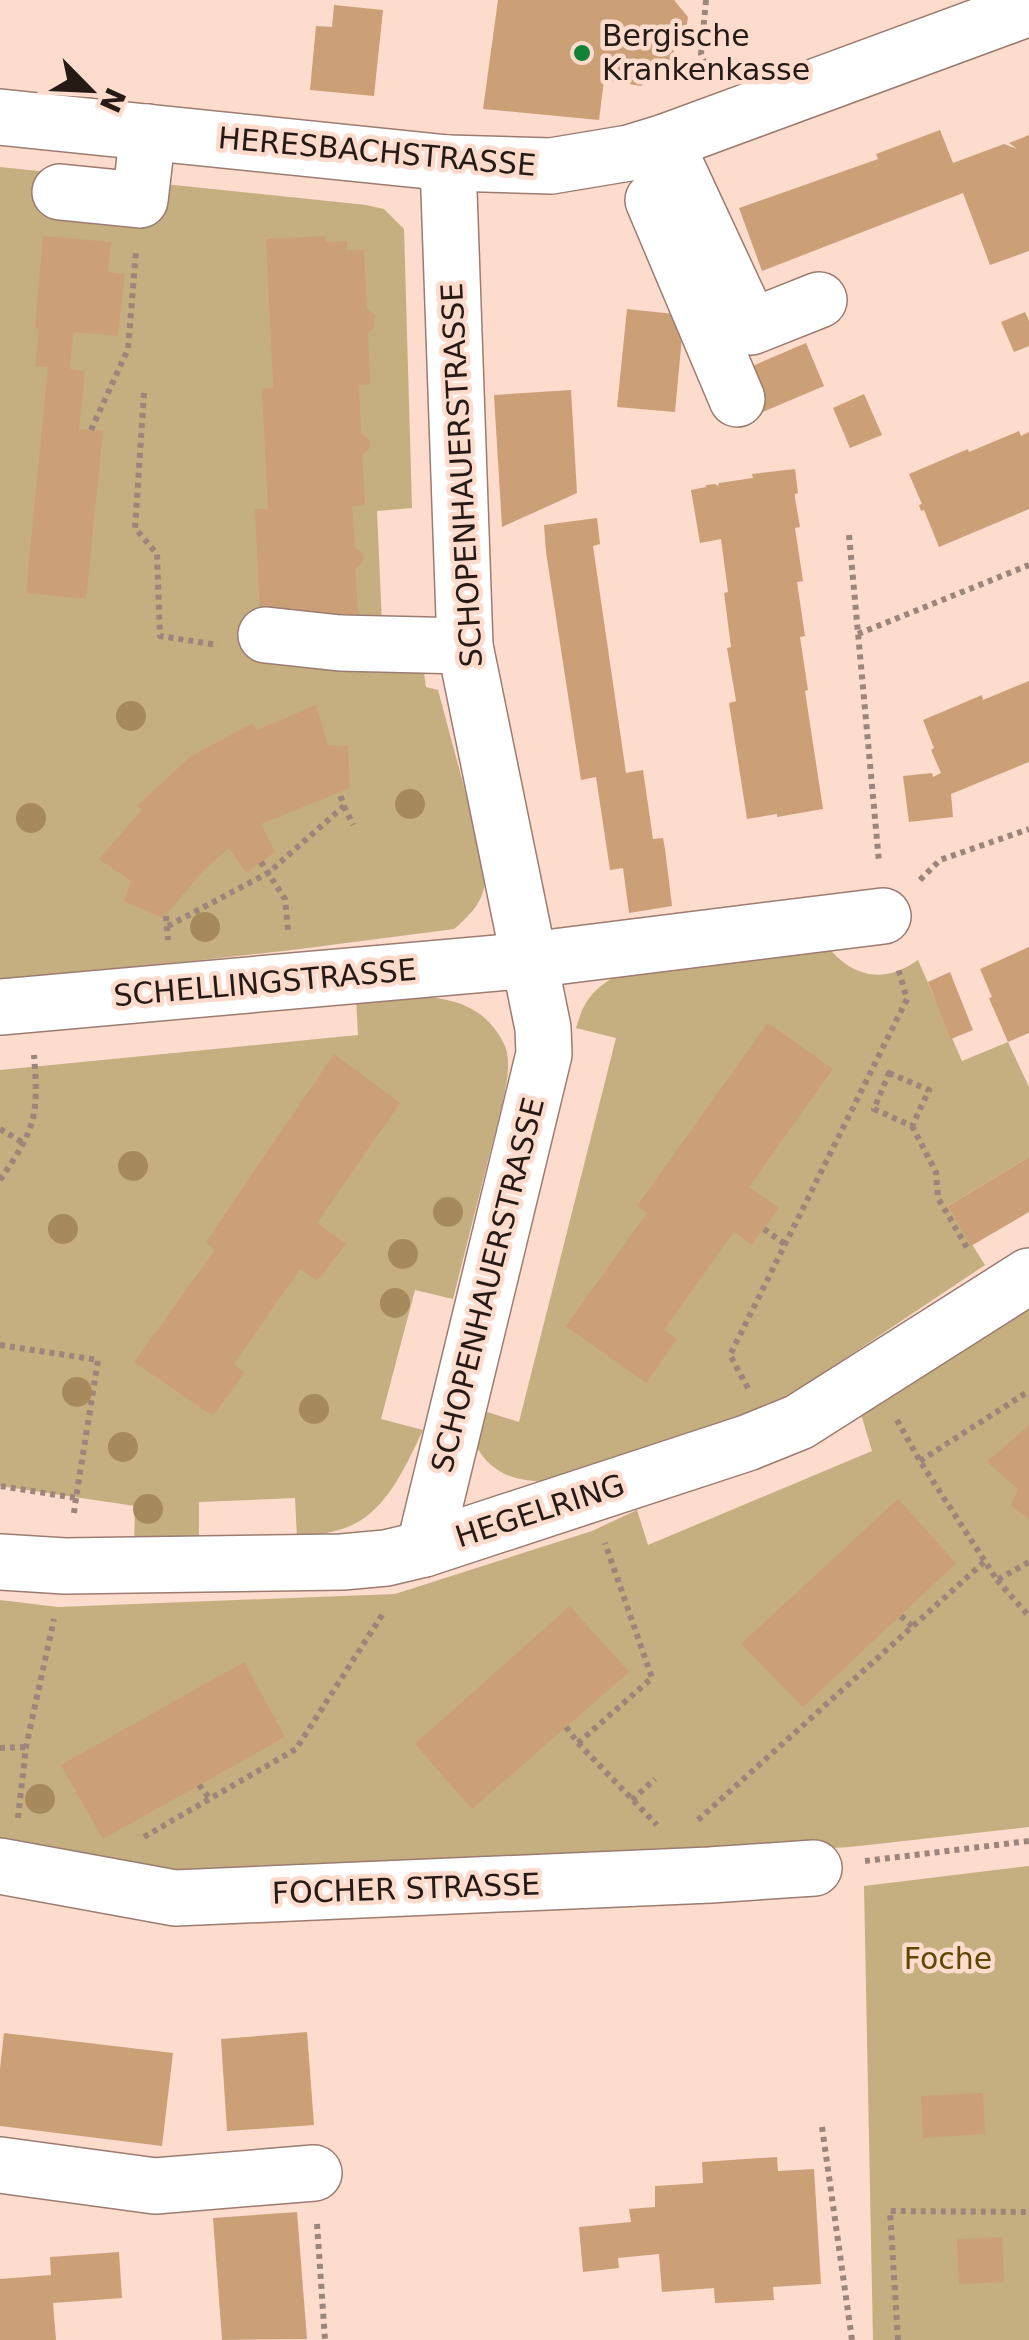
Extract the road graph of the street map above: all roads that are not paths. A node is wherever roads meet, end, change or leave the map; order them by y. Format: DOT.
graph roads {
  1 [pos="1029,8"];
  2 [pos="0,117"];
  3 [pos="148,132"];
  4 [pos="647,147"];
  5 [pos="448,163"];
  6 [pos="60,192"];
  7 [pos="819,300"];
  8 [pos="737,399"];
  9 [pos="266,634"];
  10 [pos="465,646"];
  11 [pos="884,916"];
  12 [pos="530,960"];
  13 [pos="15,1006"];
  14 [pos="1029,1276"];
  15 [pos="424,1550"];
  16 [pos="0,1562"];
  17 [pos="6,1867"];
  18 [pos="814,1868"];
  19 [pos="0,2165"];
  20 [pos="314,2173"];
  1 -- 4 [label="street, HERESBACHSTRASSE"];
  2 -- 3 [label="street, HERESBACHSTRASSE"];
  3 -- 5 [label="street, HERESBACHSTRASSE"];
  3 -- 6 [label="street"];
  4 -- 5 [label="street, HERESBACHSTRASSE"];
  4 -- 7 [label="street"];
  4 -- 8 [label="street"];
  5 -- 10 [label="street, SCHOPENHAUERSTRASSE"];
  9 -- 10 [label="street"];
  10 -- 12 [label="street, SCHOPENHAUERSTRASSE"];
  11 -- 12 [label="street"];
  12 -- 13 [label="street, SCHELLINGSTRASSE"];
  12 -- 15 [label="street, SCHOPENHAUERSTRASSE"];
  14 -- 15 [label="street, HEGELRING"];
  15 -- 16 [label="street, HEGELRING"];
  17 -- 18 [label="street, FOCHER STRASSE"];
  19 -- 20 [label="street"];
}
